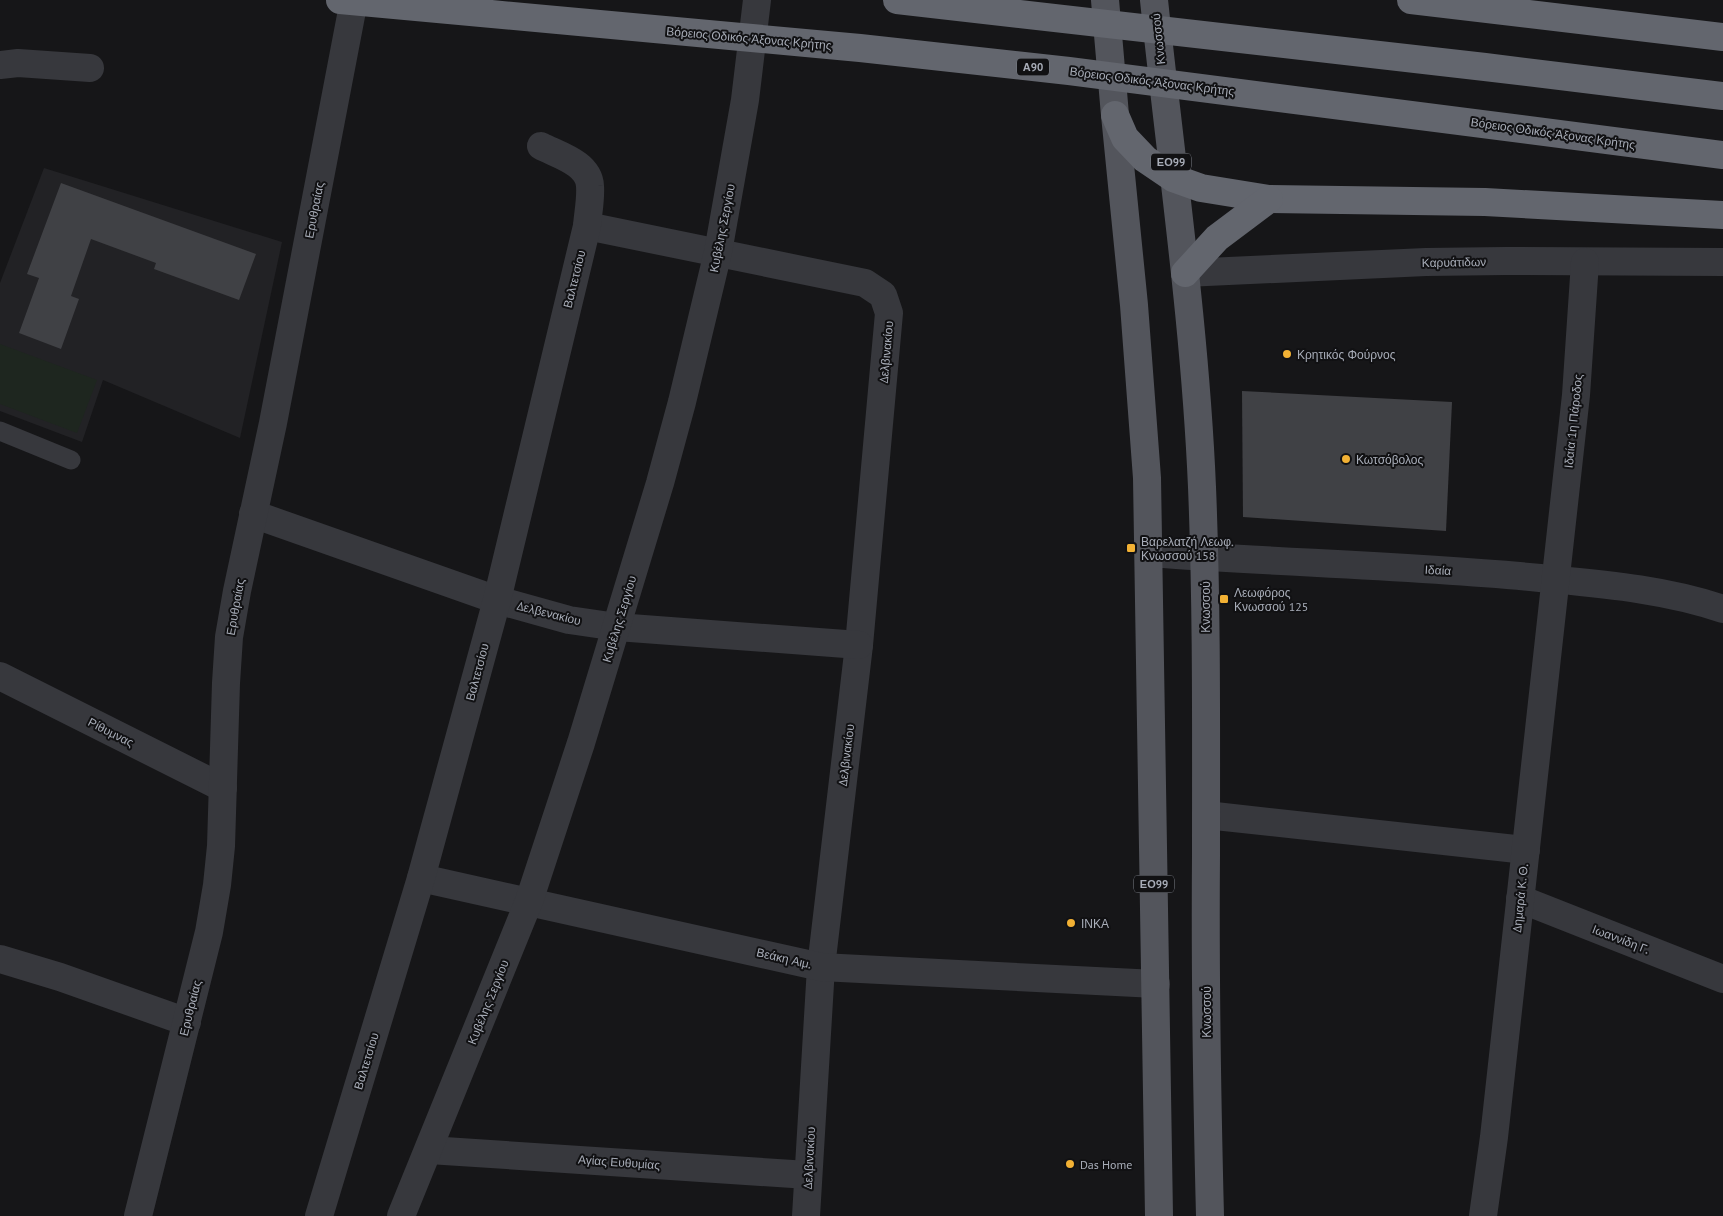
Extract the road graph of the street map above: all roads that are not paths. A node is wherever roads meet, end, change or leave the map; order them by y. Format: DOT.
graph roads {
  1 [pos="340,0"];
  2 [pos="354,0"];
  3 [pos="757,0"];
  4 [pos="897,0"];
  5 [pos="1105,0"];
  6 [pos="1154,0"];
  7 [pos="1411,0"];
  8 [pos="1723,37"];
  9 [pos="0,65"];
  10 [pos="90,68"];
  11 [pos="1723,96"];
  12 [pos="1115,115"];
  13 [pos="541,146"];
  14 [pos="1723,155"];
  15 [pos="1173,178"];
  16 [pos="1269,199"];
  17 [pos="1723,215"];
  18 [pos="587,226"];
  19 [pos="718,252"];
  20 [pos="1585,262"];
  21 [pos="1723,262"];
  22 [pos="1185,273"];
  23 [pos="0,431"];
  24 [pos="71,460"];
  25 [pos="253,514"];
  26 [pos="1150,553"];
  27 [pos="1204,557"];
  28 [pos="1557,580"];
  29 [pos="497,600"];
  30 [pos="1723,609"];
  31 [pos="617,627"];
  32 [pos="859,645"];
  33 [pos="0,676"];
  34 [pos="223,788"];
  35 [pos="1206,815"];
  36 [pos="1526,850"];
  37 [pos="421,878"];
  38 [pos="1520,899"];
  39 [pos="530,901"];
  40 [pos="0,958"];
  41 [pos="821,967"];
  42 [pos="1723,979"];
  43 [pos="1156,984"];
  44 [pos="187,1022"];
  45 [pos="429,1150"];
  46 [pos="808,1175"];
  47 [pos="138,1216"];
  48 [pos="319,1216"];
  49 [pos="401,1216"];
  50 [pos="806,1216"];
  51 [pos="1158,1216"];
  52 [pos="1210,1216"];
  53 [pos="1483,1216"];
  1 -- 14 [label="highway, Βόρειος Οδικός Άξονας Κρήτης / Α90, bridge"];
  2 -- 25 [label="street, Ερυθραίας"];
  3 -- 19 [label="street, Κυβέλης Σεργίου"];
  4 -- 11 [label="highway, bridge"];
  5 -- 12 [label="main road, ΕΟ99"];
  6 -- 15 [label="main road, Κνωσσού / ΕΟ99"];
  7 -- 8 [label="highway"];
  9 -- 10 [label="street"];
  12 -- 15 [label="highway"];
  12 -- 26 [label="main road, ΕΟ99"];
  13 -- 18 [label="street, Βαλτετσίου"];
  15 -- 16 [label="highway"];
  15 -- 22 [label="main road, Κνωσσού / ΕΟ99"];
  16 -- 17 [label="highway"];
  16 -- 22 [label="highway"];
  18 -- 19 [label="street"];
  18 -- 29 [label="street, Βαλτετσίου"];
  19 -- 31 [label="street, Κυβέλης Σεργίου"];
  19 -- 32 [label="street, Δελβινακίου"];
  20 -- 21 [label="street, Καρυάτιδων"];
  20 -- 22 [label="street, Καρυάτιδων"];
  20 -- 28 [label="street, Ιδαία 1η Πάροδος"];
  22 -- 27 [label="main road, Κνωσσού / ΕΟ99"];
  23 -- 24 [label="lane"];
  25 -- 29 [label="street, Δελβενακίου"];
  25 -- 34 [label="street, Ερυθραίας"];
  26 -- 27 [label="street, Ιδαία"];
  26 -- 43 [label="main road, ΕΟ99"];
  27 -- 28 [label="street, Ιδαία"];
  27 -- 35 [label="main road, Κνωσσού / ΕΟ99"];
  28 -- 30 [label="street, Ιδαία"];
  28 -- 36 [label="street, Δημαρά Κ. Θ."];
  29 -- 31 [label="street, Δελβενακίου"];
  29 -- 37 [label="street, Βαλτετσίου"];
  31 -- 32 [label="street, Δελβενακίου"];
  31 -- 39 [label="street, Κυβέλης Σεργίου"];
  32 -- 41 [label="street, Δελβινακίου"];
  33 -- 34 [label="street, Ρίθυμνας"];
  34 -- 44 [label="street, Ερυθραίας"];
  35 -- 36 [label="street"];
  35 -- 52 [label="main road, Κνωσσού / ΕΟ99"];
  36 -- 38 [label="street, Δημαρά Κ. Θ."];
  37 -- 39 [label="street, Βεάκη Αιμ."];
  37 -- 48 [label="street, Βαλτετσίου"];
  38 -- 42 [label="street, Ιωαννίδη Γ."];
  38 -- 53 [label="street, Δημαρά Κ. Θ."];
  39 -- 41 [label="street, Βεάκη Αιμ."];
  39 -- 45 [label="street, Κυβέλης Σεργίου"];
  40 -- 44 [label="street"];
  41 -- 43 [label="street, Βεάκη Αιμ."];
  41 -- 46 [label="street, Δελβινακίου"];
  43 -- 51 [label="main road, ΕΟ99"];
  44 -- 47 [label="street, Ερυθραίας"];
  45 -- 46 [label="street, Αγίας Ευθυμίας"];
  45 -- 49 [label="street, Κυβέλης Σεργίου"];
  46 -- 50 [label="street, Δελβινακίου"];
}
